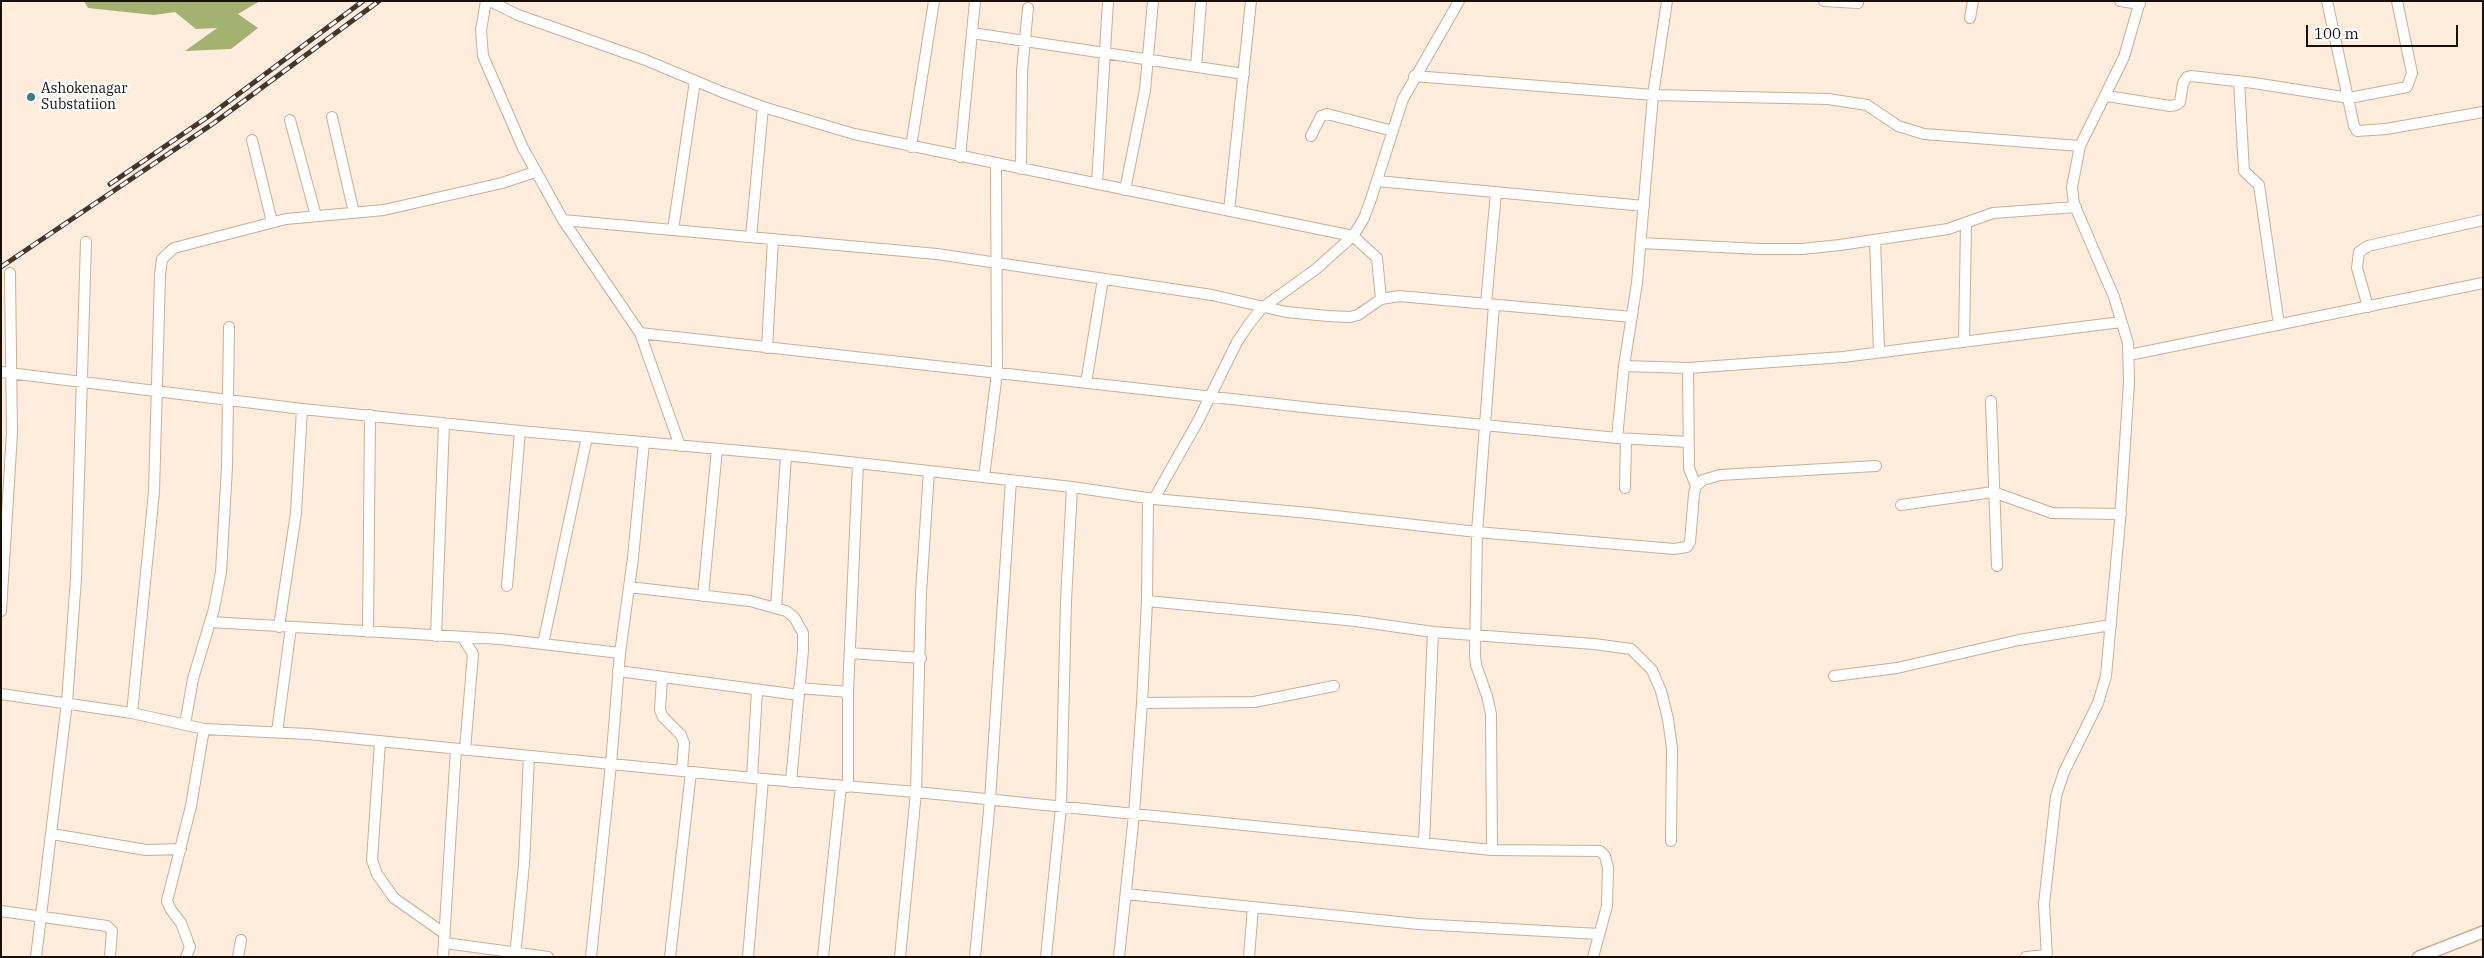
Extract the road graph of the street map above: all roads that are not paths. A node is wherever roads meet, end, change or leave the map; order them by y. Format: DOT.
graph roads {
  1 [pos="486,1"];
  2 [pos="490,1"];
  3 [pos="934,1"];
  4 [pos="975,1"];
  5 [pos="1108,1"];
  6 [pos="1153,1"];
  7 [pos="1201,1"];
  8 [pos="1251,1"];
  9 [pos="1459,1"];
  10 [pos="1667,1"];
  11 [pos="1824,1"];
  12 [pos="1973,1"];
  13 [pos="2120,1"];
  14 [pos="2327,1"];
  15 [pos="2396,1"];
  16 [pos="1858,3"];
  17 [pos="2140,3"];
  18 [pos="1028,8"];
  19 [pos="1970,18"];
  20 [pos="972,34"];
  21 [pos="1026,42"];
  22 [pos="1104,54"];
  23 [pos="1148,59"];
  24 [pos="1196,67"];
  25 [pos="1244,74"];
  26 [pos="1414,76"];
  27 [pos="695,81"];
  28 [pos="2239,81"];
  29 [pos="1652,95"];
  30 [pos="2106,96"];
  31 [pos="2349,98"];
  32 [pos="763,107"];
  33 [pos="2483,112"];
  34 [pos="332,117"];
  35 [pos="290,120"];
  36 [pos="1393,131"];
  37 [pos="1311,136"];
  38 [pos="252,140"];
  39 [pos="2080,146"];
  40 [pos="911,147"];
  41 [pos="960,157"];
  42 [pos="996,164"];
  43 [pos="1021,169"];
  44 [pos="535,172"];
  45 [pos="1377,181"];
  46 [pos="1097,184"];
  47 [pos="1125,190"];
  48 [pos="1496,192"];
  49 [pos="1644,206"];
  50 [pos="2076,207"];
  51 [pos="1229,211"];
  52 [pos="354,213"];
  53 [pos="316,216"];
  54 [pos="563,220"];
  55 [pos="2483,220"];
  56 [pos="272,222"];
  57 [pos="1966,224"];
  58 [pos="673,230"];
  59 [pos="1353,236"];
  60 [pos="751,237"];
  61 [pos="773,239"];
  62 [pos="1875,240"];
  63 [pos="86,242"];
  64 [pos="1641,243"];
  65 [pos="995,262"];
  66 [pos="10,273"];
  67 [pos="1103,279"];
  68 [pos="2483,283"];
  69 [pos="1381,299"];
  70 [pos="1490,304"];
  71 [pos="2368,307"];
  72 [pos="1262,308"];
  73 [pos="1632,317"];
  74 [pos="2121,322"];
  75 [pos="2279,325"];
  76 [pos="229,327"];
  77 [pos="640,333"];
  78 [pos="1964,342"];
  79 [pos="768,348"];
  80 [pos="1879,351"];
  81 [pos="2129,355"];
  82 [pos="1624,366"];
  83 [pos="1688,368"];
  84 [pos="1,372"];
  85 [pos="12,373"];
  86 [pos="997,373"];
  87 [pos="83,382"];
  88 [pos="1086,383"];
  89 [pos="158,390"];
  90 [pos="1211,397"];
  91 [pos="228,398"];
  92 [pos="1991,401"];
  93 [pos="302,409"];
  94 [pos="370,415"];
  95 [pos="444,423"];
  96 [pos="1485,425"];
  97 [pos="520,432"];
  98 [pos="587,437"];
  99 [pos="1622,438"];
  100 [pos="644,442"];
  101 [pos="1688,442"];
  102 [pos="680,446"];
  103 [pos="716,450"];
  104 [pos="786,455"];
  105 [pos="858,464"];
  106 [pos="1876,466"];
  107 [pos="930,471"];
  108 [pos="984,477"];
  109 [pos="1011,480"];
  110 [pos="1696,486"];
  111 [pos="1072,487"];
  112 [pos="1625,488"];
  113 [pos="1994,492"];
  114 [pos="1151,499"];
  115 [pos="1901,505"];
  116 [pos="2121,514"];
  117 [pos="1477,532"];
  118 [pos="1997,566"];
  119 [pos="2,580"];
  120 [pos="507,586"];
  121 [pos="629,587"];
  122 [pos="703,596"];
  123 [pos="1148,601"];
  124 [pos="776,608"];
  125 [pos="1,611"];
  126 [pos="210,622"];
  127 [pos="2111,625"];
  128 [pos="280,627"];
  129 [pos="291,627"];
  130 [pos="368,632"];
  131 [pos="1433,632"];
  132 [pos="436,636"];
  133 [pos="1475,636"];
  134 [pos="463,638"];
  135 [pos="543,644"];
  136 [pos="620,653"];
  137 [pos="850,653"];
  138 [pos="921,658"];
  139 [pos="618,672"];
  140 [pos="1834,676"];
  141 [pos="662,677"];
  142 [pos="1334,686"];
  143 [pos="757,690"];
  144 [pos="799,692"];
  145 [pos="848,692"];
  146 [pos="1,694"];
  147 [pos="67,702"];
  148 [pos="1142,703"];
  149 [pos="132,713"];
  150 [pos="185,724"];
  151 [pos="204,728"];
  152 [pos="277,732"];
  153 [pos="380,742"];
  154 [pos="460,749"];
  155 [pos="529,756"];
  156 [pos="611,764"];
  157 [pos="687,771"];
  158 [pos="752,778"];
  159 [pos="763,779"];
  160 [pos="791,782"];
  161 [pos="844,786"];
  162 [pos="916,792"];
  163 [pos="990,800"];
  164 [pos="1061,807"];
  165 [pos="1134,814"];
  166 [pos="52,834"];
  167 [pos="1672,841"];
  168 [pos="1424,842"];
  169 [pos="181,850"];
  170 [pos="1492,850"];
  171 [pos="1126,894"];
  172 [pos="1253,907"];
  173 [pos="1,911"];
  174 [pos="41,916"];
  175 [pos="2483,932"];
  176 [pos="1599,934"];
  177 [pos="445,938"];
  178 [pos="241,940"];
  179 [pos="515,954"];
  180 [pos="2047,956"];
  181 [pos="36,957"];
  182 [pos="110,957"];
  183 [pos="186,957"];
  184 [pos="238,957"];
  185 [pos="443,957"];
  186 [pos="548,957"];
  187 [pos="591,957"];
  188 [pos="670,957"];
  189 [pos="748,957"];
  190 [pos="824,957"];
  191 [pos="900,957"];
  192 [pos="975,957"];
  193 [pos="1046,957"];
  194 [pos="1119,957"];
  195 [pos="1249,957"];
  196 [pos="1593,957"];
  197 [pos="2026,957"];
  198 [pos="2419,957"];
  1 -- 44 [label="street"];
  2 -- 27 [label="street"];
  3 -- 40 [label="street"];
  4 -- 20 [label="street"];
  5 -- 22 [label="street"];
  6 -- 23 [label="street"];
  7 -- 24 [label="street"];
  8 -- 25 [label="street"];
  9 -- 26 [label="street"];
  10 -- 29 [label="street"];
  11 -- 16 [label="street"];
  12 -- 19 [label="street"];
  13 -- 17 [label="street"];
  14 -- 31 [label="street"];
  15 -- 31 [label="street"];
  17 -- 30 [label="street"];
  18 -- 21 [label="street"];
  20 -- 21 [label="street"];
  20 -- 41 [label="street"];
  21 -- 22 [label="street"];
  21 -- 43 [label="street"];
  22 -- 23 [label="street"];
  22 -- 46 [label="street"];
  23 -- 24 [label="street"];
  23 -- 47 [label="street"];
  24 -- 25 [label="street"];
  25 -- 51 [label="street"];
  26 -- 29 [label="street"];
  26 -- 36 [label="street"];
  27 -- 32 [label="street"];
  27 -- 58 [label="street"];
  28 -- 30 [label="street"];
  28 -- 31 [label="street"];
  28 -- 75 [label="street"];
  29 -- 39 [label="street"];
  29 -- 49 [label="street"];
  30 -- 39 [label="street"];
  31 -- 33 [label="street"];
  32 -- 40 [label="street"];
  32 -- 60 [label="street"];
  34 -- 52 [label="street"];
  35 -- 53 [label="street"];
  36 -- 37 [label="street"];
  36 -- 45 [label="street"];
  38 -- 56 [label="street"];
  39 -- 50 [label="street"];
  40 -- 41 [label="street"];
  41 -- 42 [label="street"];
  42 -- 43 [label="street"];
  42 -- 65 [label="street"];
  43 -- 46 [label="street"];
  44 -- 52 [label="street"];
  44 -- 54 [label="street"];
  45 -- 48 [label="street"];
  45 -- 59 [label="street"];
  46 -- 47 [label="street"];
  47 -- 51 [label="street"];
  48 -- 49 [label="street"];
  48 -- 70 [label="street"];
  49 -- 64 [label="street"];
  50 -- 57 [label="street"];
  50 -- 74 [label="street"];
  51 -- 59 [label="street"];
  52 -- 53 [label="street"];
  53 -- 56 [label="street"];
  54 -- 58 [label="street"];
  54 -- 77 [label="street"];
  55 -- 71 [label="street"];
  56 -- 89 [label="street"];
  57 -- 62 [label="street"];
  57 -- 78 [label="street"];
  58 -- 60 [label="street"];
  59 -- 69 [label="street"];
  59 -- 72 [label="street"];
  60 -- 61 [label="street"];
  61 -- 65 [label="street"];
  61 -- 79 [label="street"];
  62 -- 64 [label="street"];
  62 -- 80 [label="street"];
  63 -- 87 [label="street"];
  64 -- 73 [label="street"];
  65 -- 67 [label="street"];
  65 -- 86 [label="street"];
  66 -- 85 [label="street"];
  67 -- 72 [label="street"];
  67 -- 88 [label="street"];
  68 -- 71 [label="street"];
  69 -- 70 [label="street"];
  69 -- 72 [label="street"];
  70 -- 73 [label="street"];
  70 -- 96 [label="street"];
  71 -- 75 [label="street"];
  72 -- 90 [label="street"];
  73 -- 82 [label="street"];
  74 -- 78 [label="street"];
  74 -- 81 [label="street"];
  75 -- 81 [label="street"];
  76 -- 91 [label="street"];
  77 -- 79 [label="street"];
  77 -- 102 [label="street"];
  78 -- 80 [label="street"];
  79 -- 86 [label="street"];
  80 -- 83 [label="street"];
  81 -- 116 [label="street"];
  82 -- 83 [label="street"];
  82 -- 99 [label="street"];
  83 -- 101 [label="street"];
  84 -- 85 [label="street"];
  85 -- 87 [label="street"];
  85 -- 119 [label="street"];
  86 -- 88 [label="street"];
  86 -- 108 [label="street"];
  87 -- 89 [label="street"];
  87 -- 147 [label="street"];
  88 -- 90 [label="street"];
  89 -- 91 [label="street"];
  89 -- 149 [label="street"];
  90 -- 96 [label="street"];
  90 -- 114 [label="street"];
  91 -- 93 [label="street"];
  91 -- 126 [label="street"];
  92 -- 113 [label="street"];
  93 -- 94 [label="street"];
  93 -- 128 [label="street"];
  94 -- 95 [label="street"];
  94 -- 130 [label="street"];
  95 -- 97 [label="street"];
  95 -- 132 [label="street"];
  96 -- 99 [label="street"];
  96 -- 117 [label="street"];
  97 -- 98 [label="street"];
  97 -- 120 [label="street"];
  98 -- 100 [label="street"];
  98 -- 135 [label="street"];
  99 -- 101 [label="street"];
  99 -- 112 [label="street"];
  100 -- 102 [label="street"];
  100 -- 121 [label="street"];
  101 -- 110 [label="street"];
  102 -- 103 [label="street"];
  103 -- 104 [label="street"];
  103 -- 122 [label="street"];
  104 -- 105 [label="street"];
  104 -- 124 [label="street"];
  105 -- 107 [label="street"];
  105 -- 137 [label="street"];
  106 -- 110 [label="street"];
  107 -- 108 [label="street"];
  107 -- 138 [label="street"];
  108 -- 109 [label="street"];
  109 -- 111 [label="street"];
  109 -- 163 [label="street"];
  110 -- 117 [label="street"];
  111 -- 114 [label="street"];
  111 -- 164 [label="street"];
  113 -- 115 [label="street"];
  113 -- 116 [label="street"];
  113 -- 118 [label="street"];
  114 -- 117 [label="street"];
  114 -- 123 [label="street"];
  116 -- 127 [label="street"];
  117 -- 133 [label="street"];
  119 -- 125 [label="street"];
  121 -- 122 [label="street"];
  121 -- 136 [label="street"];
  122 -- 124 [label="street"];
  123 -- 131 [label="street"];
  123 -- 148 [label="street"];
  124 -- 144 [label="street"];
  126 -- 128 [label="street"];
  126 -- 150 [label="street"];
  127 -- 140 [label="street"];
  127 -- 180 [label="street"];
  128 -- 129 [label="street"];
  129 -- 130 [label="street"];
  129 -- 152 [label="street"];
  130 -- 132 [label="street"];
  131 -- 133 [label="street"];
  131 -- 168 [label="street"];
  132 -- 134 [label="street"];
  133 -- 167 [label="street"];
  133 -- 170 [label="street"];
  134 -- 135 [label="street"];
  134 -- 154 [label="street"];
  135 -- 136 [label="street"];
  136 -- 139 [label="street"];
  137 -- 138 [label="street"];
  137 -- 145 [label="street"];
  138 -- 162 [label="street"];
  139 -- 141 [label="street"];
  139 -- 156 [label="street"];
  141 -- 143 [label="street"];
  141 -- 157 [label="street"];
  142 -- 148 [label="street"];
  143 -- 144 [label="street"];
  143 -- 158 [label="street"];
  144 -- 145 [label="street"];
  144 -- 160 [label="street"];
  145 -- 161 [label="street"];
  146 -- 147 [label="street"];
  147 -- 149 [label="street"];
  147 -- 166 [label="street"];
  148 -- 165 [label="street"];
  149 -- 150 [label="street"];
  150 -- 151 [label="street"];
  151 -- 152 [label="street"];
  151 -- 169 [label="street"];
  152 -- 153 [label="street"];
  153 -- 154 [label="street"];
  153 -- 177 [label="street"];
  154 -- 155 [label="street"];
  154 -- 177 [label="street"];
  155 -- 156 [label="street"];
  155 -- 179 [label="street"];
  156 -- 157 [label="street"];
  156 -- 187 [label="street"];
  157 -- 158 [label="street"];
  157 -- 188 [label="street"];
  158 -- 159 [label="street"];
  159 -- 160 [label="street"];
  159 -- 189 [label="street"];
  160 -- 161 [label="street"];
  161 -- 162 [label="street"];
  161 -- 190 [label="street"];
  162 -- 163 [label="street"];
  162 -- 191 [label="street"];
  163 -- 164 [label="street"];
  163 -- 192 [label="street"];
  164 -- 165 [label="street"];
  164 -- 193 [label="street"];
  165 -- 168 [label="street"];
  165 -- 171 [label="street"];
  166 -- 169 [label="street"];
  166 -- 174 [label="street"];
  168 -- 170 [label="street"];
  169 -- 183 [label="street"];
  170 -- 176 [label="street"];
  171 -- 172 [label="street"];
  171 -- 194 [label="street"];
  172 -- 176 [label="street"];
  172 -- 195 [label="street"];
  173 -- 174 [label="street"];
  174 -- 181 [label="street"];
  174 -- 182 [label="street"];
  175 -- 198 [label="street"];
  176 -- 196 [label="street"];
  177 -- 179 [label="street"];
  177 -- 185 [label="street"];
  178 -- 184 [label="street"];
  179 -- 186 [label="street"];
  180 -- 197 [label="street"];
}
